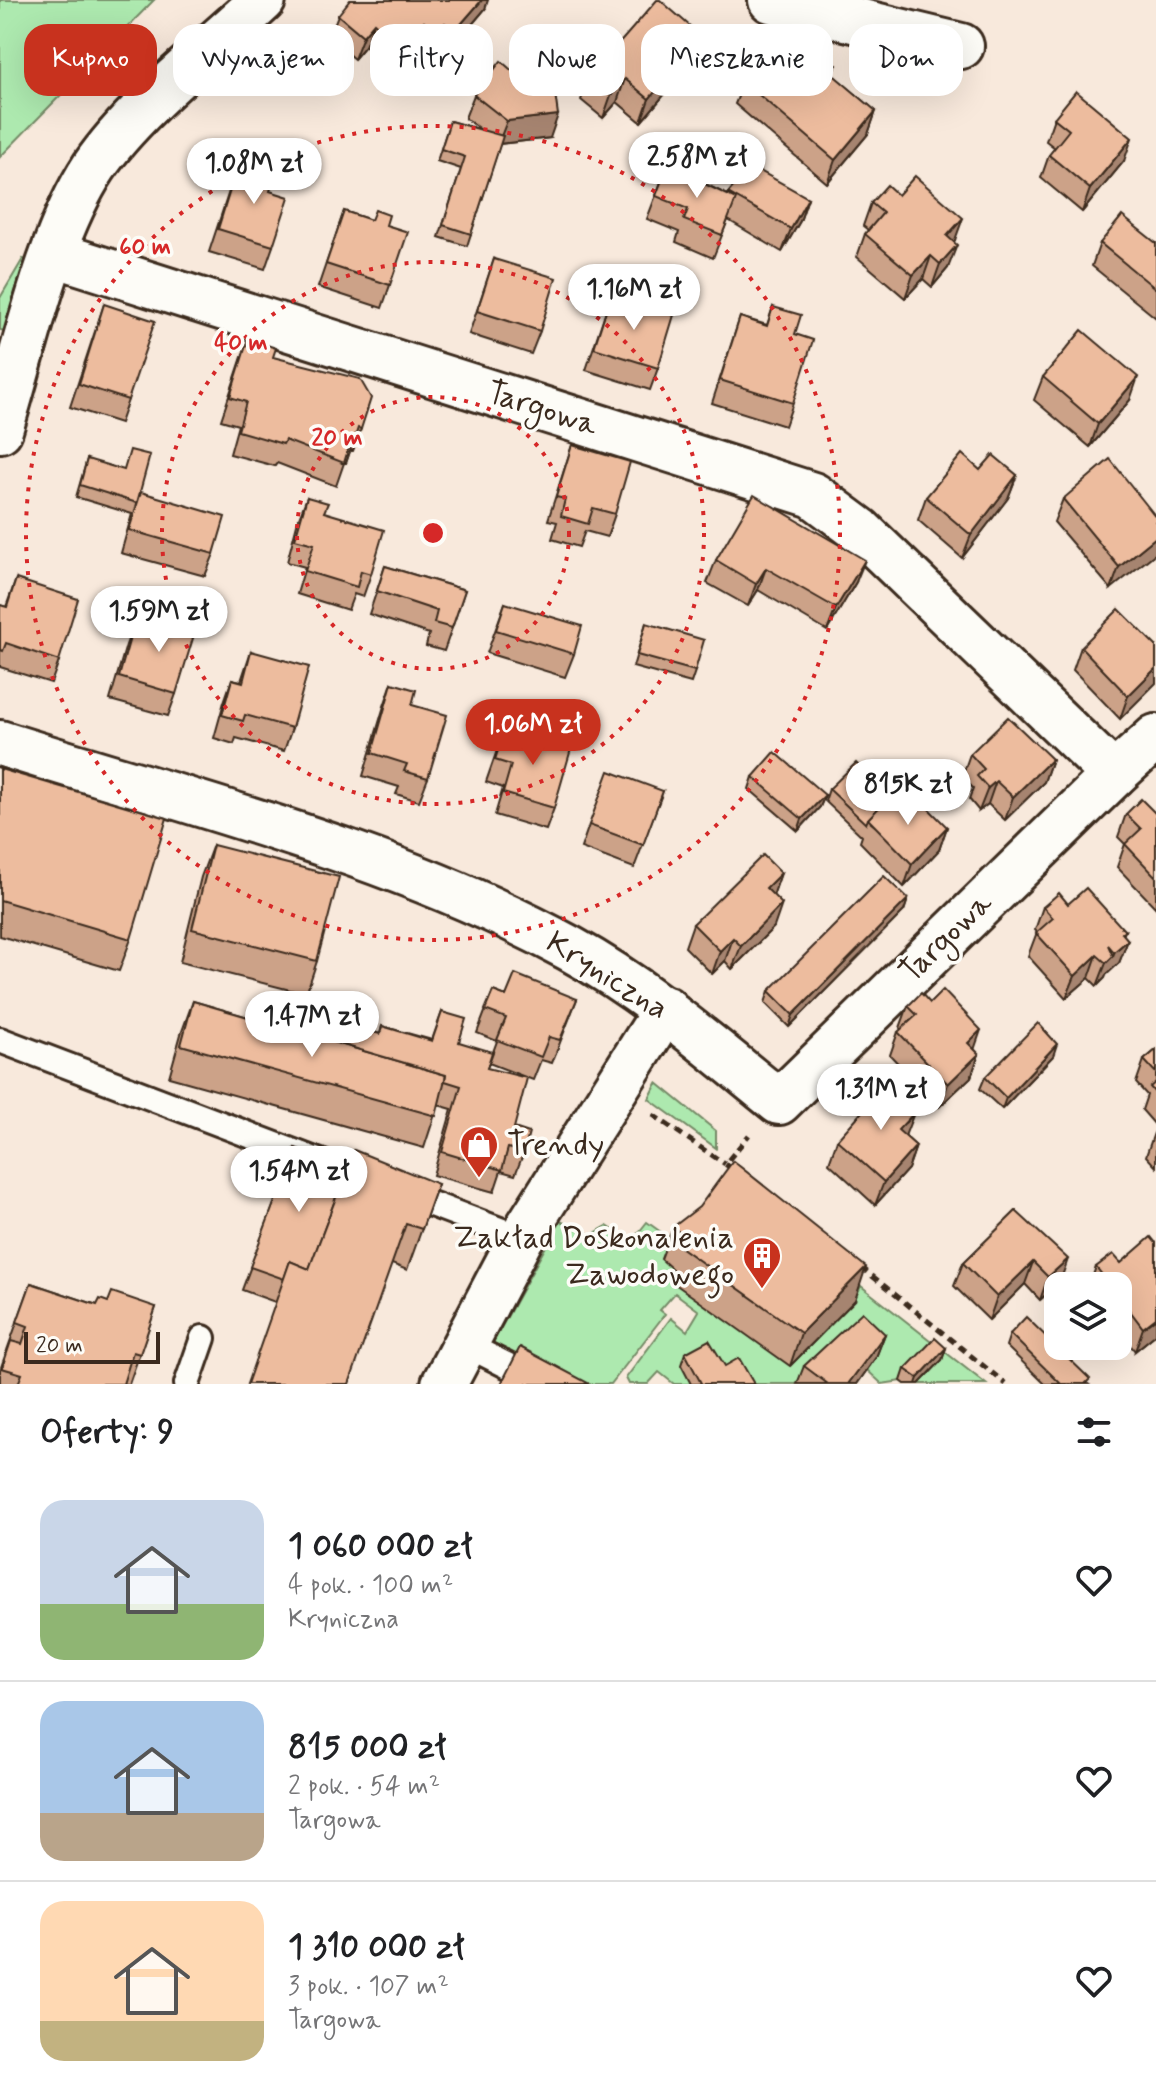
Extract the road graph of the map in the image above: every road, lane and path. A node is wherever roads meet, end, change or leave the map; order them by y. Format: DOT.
graph roads {
  1 [pos="263,0"];
  2 [pos="771,0"];
  3 [pos="870,24"];
  4 [pos="54,254"];
  5 [pos="0,430"];
  6 [pos="1156,737"];
  7 [pos="0,743"];
  8 [pos="1114,775"];
  9 [pos="666,1009"];
  10 [pos="0,1040"];
  11 [pos="615,1089"];
  12 [pos="779,1102"];
  13 [pos="725,1164"];
  14 [pos="343,1170"];
  15 [pos="737,1173"];
  16 [pos="373,1181"];
  17 [pos="521,1238"];
  18 [pos="848,1257"];
  19 [pos="203,1338"];
  20 [pos="465,1344"];
  21 [pos="187,1384"];
  22 [pos="444,1384"];
  23 [pos="544,1384"];
  24 [pos="1006,1384"];
  1 -- 4 [label="street"];
  2 -- 3 [label="street"];
  4 -- 5 [label="street"];
  4 -- 8 [label="street, Targowa"];
  6 -- 8 [label="street, Targowa"];
  7 -- 9 [label="street, Kryniczna"];
  8 -- 12 [label="street, Targowa"];
  9 -- 11 [label="street"];
  9 -- 12 [label="street, Kryniczna"];
  10 -- 14 [label="lane"];
  11 -- 13 [label="path"];
  11 -- 17 [label="street"];
  12 -- 13 [label="path"];
  13 -- 15 [label="path"];
  16 -- 17 [label="lane"];
  17 -- 20 [label="street"];
  18 -- 24 [label="path"];
  19 -- 21 [label="lane"];
  20 -- 22 [label="street"];
  20 -- 23 [label="lane"];
}
